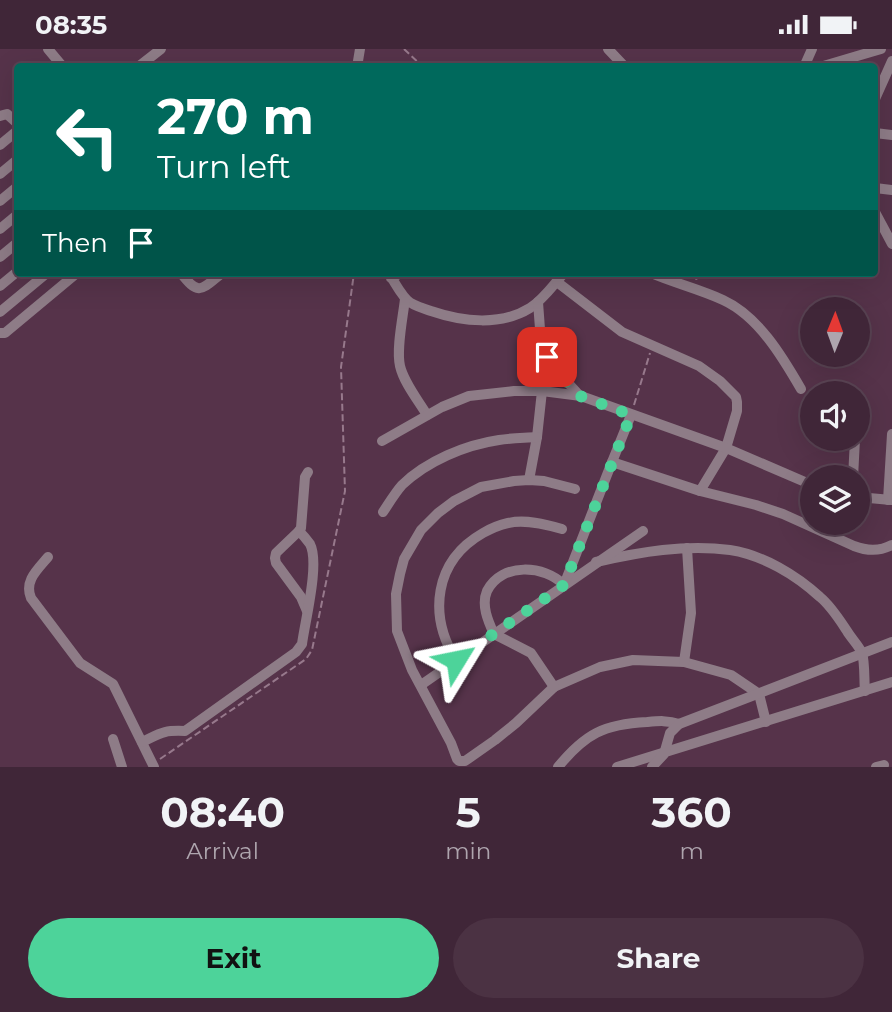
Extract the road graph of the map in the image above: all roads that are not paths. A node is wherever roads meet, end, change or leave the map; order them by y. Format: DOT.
graph roads {
  1 [pos="48,49"];
  2 [pos="161,49"];
  3 [pos="608,49"];
  4 [pos="881,49"];
  5 [pos="892,61"];
  6 [pos="60,63"];
  7 [pos="143,63"];
  8 [pos="621,63"];
  9 [pos="834,63"];
  10 [pos="878,92"];
  11 [pos="14,133"];
  12 [pos="0,145"];
  13 [pos="14,162"];
  14 [pos="0,174"];
  15 [pos="14,189"];
  16 [pos="0,201"];
  17 [pos="14,217"];
  18 [pos="878,218"];
  19 [pos="0,229"];
  20 [pos="892,244"];
  21 [pos="14,245"];
  22 [pos="0,257"];
  23 [pos="14,274"];
  24 [pos="42,277"];
  25 [pos="72,277"];
  26 [pos="184,277"];
  27 [pos="217,277"];
  28 [pos="395,277"];
  29 [pos="558,277"];
  30 [pos="662,277"];
  31 [pos="0,286"];
  32 [pos="405,299"];
  33 [pos="538,302"];
  34 [pos="0,312"];
  35 [pos="0,333"];
  36 [pos="800,387"];
  37 [pos="542,391"];
  38 [pos="580,396"];
  39 [pos="427,415"];
  40 [pos="631,415"];
  41 [pos="892,434"];
  42 [pos="537,437"];
  43 [pos="382,441"];
  44 [pos="726,448"];
  45 [pos="612,462"];
  46 [pos="308,472"];
  47 [pos="529,480"];
  48 [pos="800,480"];
  49 [pos="575,489"];
  50 [pos="700,491"];
  51 [pos="870,498"];
  52 [pos="890,500"];
  53 [pos="383,512"];
  54 [pos="562,529"];
  55 [pos="299,531"];
  56 [pos="643,531"];
  57 [pos="892,545"];
  58 [pos="687,548"];
  59 [pos="48,557"];
  60 [pos="596,562"];
  61 [pos="564,585"];
  62 [pos="307,611"];
  63 [pos="494,634"];
  64 [pos="892,642"];
  65 [pos="862,653"];
  66 [pos="456,660"];
  67 [pos="684,662"];
  68 [pos="892,682"];
  69 [pos="421,685"];
  70 [pos="554,687"];
  71 [pos="865,691"];
  72 [pos="759,694"];
  73 [pos="766,722"];
  74 [pos="679,724"];
  75 [pos="113,739"];
  76 [pos="142,742"];
  77 [pos="664,754"];
  78 [pos="153,766"];
  79 [pos="122,767"];
  80 [pos="558,767"];
  81 [pos="617,767"];
  82 [pos="652,767"];
  1 -- 6 [label="street"];
  2 -- 7 [label="street"];
  3 -- 8 [label="street"];
  4 -- 9 [label="street"];
  5 -- 10 [label="street"];
  11 -- 12 [label="street"];
  13 -- 14 [label="street"];
  15 -- 16 [label="street"];
  17 -- 19 [label="street"];
  18 -- 20 [label="street"];
  21 -- 22 [label="street"];
  23 -- 31 [label="street"];
  24 -- 34 [label="street"];
  25 -- 35 [label="street"];
  26 -- 27 [label="street"];
  28 -- 32 [label="street"];
  29 -- 33 [label="street"];
  29 -- 44 [label="street"];
  30 -- 36 [label="street"];
  32 -- 33 [label="street"];
  32 -- 39 [label="street"];
  33 -- 38 [label="street"];
  37 -- 38 [label="street"];
  37 -- 39 [label="street"];
  37 -- 42 [label="street"];
  38 -- 40 [label="street"];
  39 -- 43 [label="street"];
  40 -- 44 [label="street"];
  40 -- 45 [label="street"];
  41 -- 52 [label="street"];
  42 -- 47 [label="street"];
  42 -- 53 [label="street"];
  44 -- 48 [label="street"];
  44 -- 50 [label="street"];
  45 -- 50 [label="street"];
  45 -- 61 [label="street"];
  46 -- 55 [label="street"];
  47 -- 49 [label="street"];
  47 -- 69 [label="street"];
  50 -- 57 [label="street"];
  51 -- 52 [label="street"];
  54 -- 66 [label="street"];
  55 -- 62 [label="street"];
  55 -- 62 [label="street"];
  56 -- 60 [label="street"];
  58 -- 60 [label="street"];
  58 -- 65 [label="street"];
  58 -- 67 [label="street"];
  59 -- 76 [label="street"];
  60 -- 61 [label="street"];
  61 -- 63 [label="street"];
  61 -- 63 [label="street"];
  62 -- 76 [label="street"];
  63 -- 66 [label="street"];
  63 -- 70 [label="street"];
  64 -- 65 [label="street"];
  65 -- 71 [label="street"];
  65 -- 72 [label="street"];
  66 -- 69 [label="street"];
  67 -- 70 [label="street"];
  67 -- 72 [label="street"];
  68 -- 71 [label="street"];
  69 -- 70 [label="street"];
  71 -- 73 [label="street"];
  72 -- 73 [label="street"];
  72 -- 74 [label="street"];
  73 -- 77 [label="street"];
  74 -- 77 [label="street"];
  74 -- 80 [label="street"];
  75 -- 79 [label="street"];
  76 -- 78 [label="street"];
  77 -- 81 [label="street"];
  77 -- 82 [label="street"];
}
